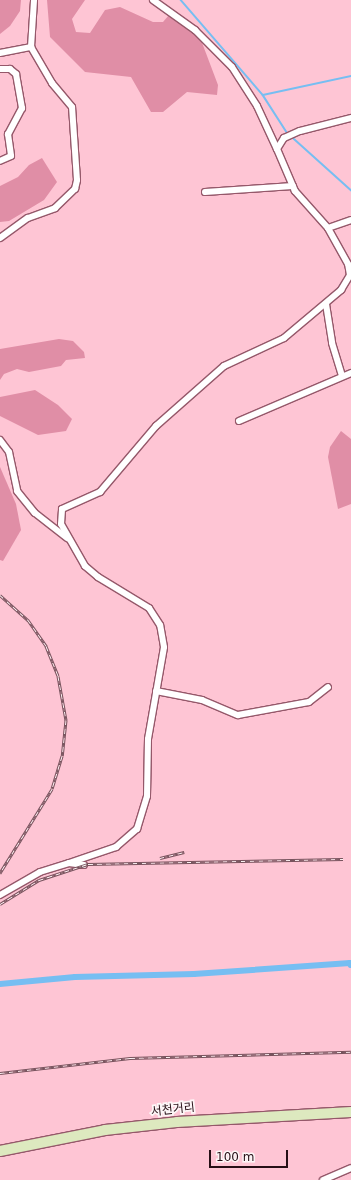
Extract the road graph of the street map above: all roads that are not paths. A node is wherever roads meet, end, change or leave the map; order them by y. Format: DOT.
graph roads {
  1 [pos="34,0"];
  2 [pos="153,0"];
  3 [pos="31,46"];
  4 [pos="0,53"];
  5 [pos="0,69"];
  6 [pos="351,118"];
  7 [pos="277,149"];
  8 [pos="0,161"];
  9 [pos="293,186"];
  10 [pos="205,192"];
  11 [pos="351,220"];
  12 [pos="328,228"];
  13 [pos="0,238"];
  14 [pos="326,304"];
  15 [pos="351,373"];
  16 [pos="342,376"];
  17 [pos="239,421"];
  18 [pos="0,440"];
  19 [pos="70,540"];
  20 [pos="328,687"];
  21 [pos="156,691"];
  22 [pos="69,863"];
  23 [pos="84,865"];
  24 [pos="0,895"];
  25 [pos="351,1112"];
  26 [pos="0,1151"];
  27 [pos="351,1168"];
  28 [pos="323,1180"];
  1 -- 3 [label="street"];
  2 -- 7 [label="street"];
  3 -- 4 [label="street"];
  3 -- 13 [label="street"];
  5 -- 8 [label="street"];
  6 -- 7 [label="street"];
  7 -- 9 [label="street"];
  9 -- 10 [label="street"];
  9 -- 12 [label="street"];
  11 -- 12 [label="street"];
  12 -- 14 [label="street"];
  14 -- 16 [label="street"];
  14 -- 19 [label="street"];
  15 -- 16 [label="street"];
  16 -- 17 [label="street"];
  18 -- 19 [label="street"];
  19 -- 21 [label="street"];
  20 -- 21 [label="street"];
  21 -- 22 [label="street"];
  22 -- 23 [label="street"];
  22 -- 24 [label="street"];
  25 -- 26 [label="main road, 서천거리"];
  27 -- 28 [label="street"];
}
